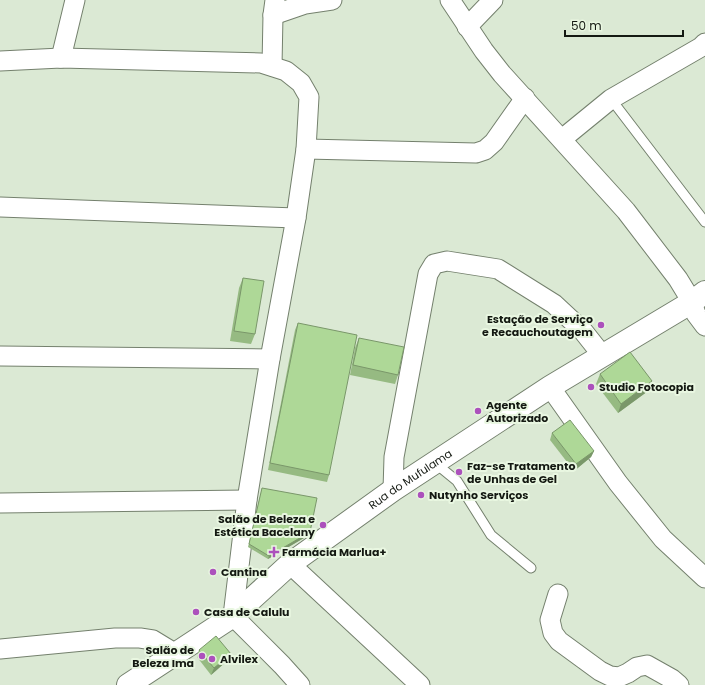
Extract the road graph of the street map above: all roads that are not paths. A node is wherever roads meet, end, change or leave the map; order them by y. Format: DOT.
graph roads {
  1 [pos="75,0"];
  2 [pos="332,0"];
  3 [pos="450,0"];
  4 [pos="493,0"];
  5 [pos="274,7"];
  6 [pos="467,27"];
  7 [pos="704,47"];
  8 [pos="61,58"];
  9 [pos="0,61"];
  10 [pos="272,66"];
  11 [pos="525,98"];
  12 [pos="611,99"];
  13 [pos="562,139"];
  14 [pos="306,149"];
  15 [pos="0,207"];
  16 [pos="296,218"];
  17 [pos="705,222"];
  18 [pos="698,297"];
  19 [pos="705,326"];
  20 [pos="602,355"];
  21 [pos="0,356"];
  22 [pos="270,359"];
  23 [pos="550,387"];
  24 [pos="435,463"];
  25 [pos="393,490"];
  26 [pos="247,500"];
  27 [pos="0,503"];
  28 [pos="290,564"];
  29 [pos="531,568"];
  30 [pos="705,578"];
  31 [pos="558,594"];
  32 [pos="233,616"];
  33 [pos="0,650"];
  34 [pos="176,654"];
  35 [pos="128,685"];
  36 [pos="300,685"];
  37 [pos="420,685"];
  38 [pos="679,685"];
  1 -- 8 [label="street"];
  2 -- 5 [label="street"];
  3 -- 6 [label="street"];
  4 -- 6 [label="street"];
  5 -- 10 [label="street"];
  6 -- 11 [label="street"];
  7 -- 12 [label="street"];
  8 -- 9 [label="street"];
  8 -- 10 [label="street"];
  10 -- 14 [label="street"];
  11 -- 13 [label="street"];
  11 -- 14 [label="street"];
  12 -- 13 [label="street"];
  12 -- 17 [label="lane"];
  13 -- 18 [label="street"];
  14 -- 16 [label="street"];
  15 -- 16 [label="street"];
  16 -- 22 [label="street"];
  18 -- 19 [label="street"];
  18 -- 20 [label="street, Rua do Mufulama"];
  20 -- 23 [label="street, Rua do Mufulama"];
  20 -- 25 [label="street"];
  21 -- 22 [label="street"];
  22 -- 26 [label="street"];
  23 -- 24 [label="street, Rua do Mufulama"];
  23 -- 30 [label="street"];
  24 -- 25 [label="street, Rua do Mufulama"];
  24 -- 29 [label="lane"];
  25 -- 28 [label="street, Rua do Mufulama"];
  26 -- 27 [label="street"];
  26 -- 32 [label="street"];
  28 -- 32 [label="street, Rua do Mufulama"];
  28 -- 37 [label="street"];
  31 -- 38 [label="street"];
  32 -- 34 [label="street, Rua do Mufulama"];
  32 -- 36 [label="street"];
  33 -- 34 [label="street"];
  34 -- 35 [label="street, Rua do Mufulama"];
}
